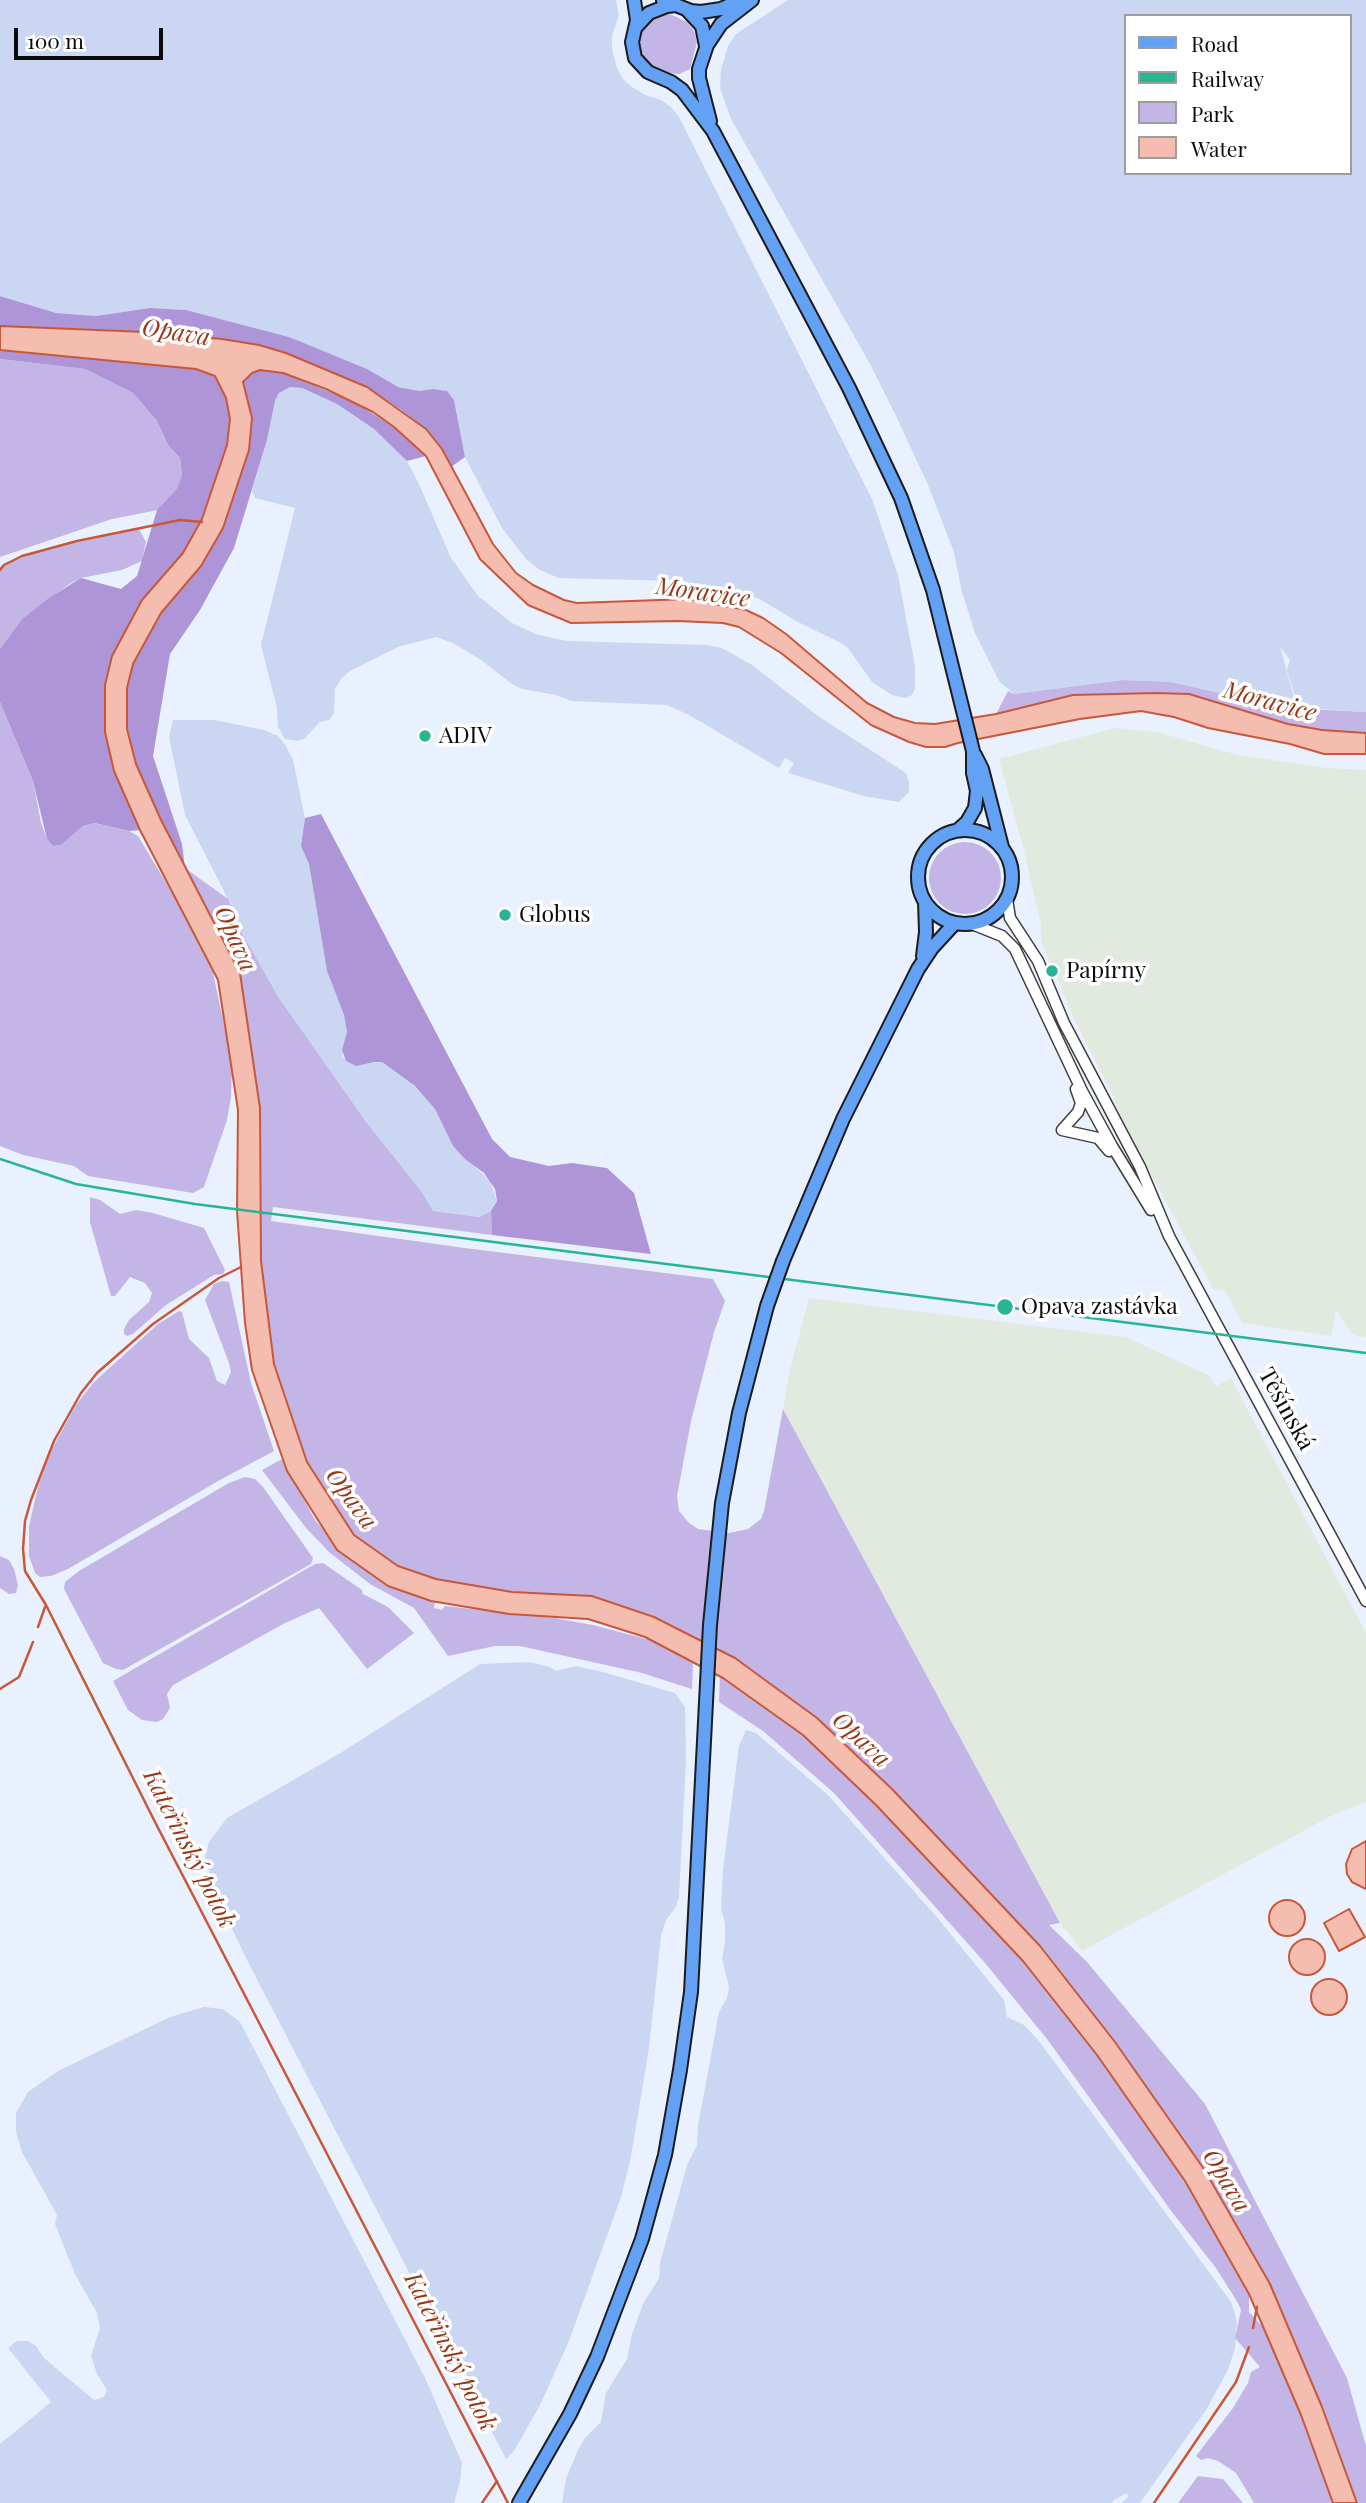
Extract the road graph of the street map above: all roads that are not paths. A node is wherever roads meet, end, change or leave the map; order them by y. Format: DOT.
graph roads {
  1 [pos="634,0"];
  2 [pos="663,0"];
  3 [pos="741,0"];
  4 [pos="752,0"];
  5 [pos="680,7"];
  6 [pos="636,27"];
  7 [pos="703,57"];
  8 [pos="664,79"];
  9 [pos="713,131"];
  10 [pos="973,751"];
  11 [pos="958,830"];
  12 [pos="1002,848"];
  13 [pos="1007,899"];
  14 [pos="925,902"];
  15 [pos="954,923"];
  16 [pos="972,924"];
  17 [pos="918,969"];
  18 [pos="1031,984"];
  19 [pos="1152,1211"];
  20 [pos="1169,1236"];
  21 [pos="1366,1601"];
  22 [pos="519,2503"];
  1 -- 6 [label="main road"];
  2 -- 5 [label="main road"];
  3 -- 5 [label="main road"];
  4 -- 7 [label="main road"];
  5 -- 6 [label="main road"];
  5 -- 7 [label="main road"];
  6 -- 8 [label="main road"];
  7 -- 8 [label="main road"];
  7 -- 9 [label="main road"];
  8 -- 9 [label="main road"];
  9 -- 10 [label="main road"];
  10 -- 11 [label="main road"];
  10 -- 12 [label="main road, Těšínská"];
  11 -- 12 [label="main road"];
  11 -- 14 [label="main road"];
  12 -- 13 [label="main road, Těšínská"];
  13 -- 16 [label="main road"];
  13 -- 20 [label="street, Těšínská"];
  14 -- 15 [label="main road"];
  14 -- 17 [label="main road"];
  15 -- 16 [label="main road, Těšínská"];
  15 -- 17 [label="main road"];
  16 -- 18 [label="street, Těšínská"];
  17 -- 22 [label="main road, bridge"];
  18 -- 19 [label="street, Těšínská"];
  18 -- 19 [label="street"];
  19 -- 20 [label="street, Těšínská"];
  20 -- 21 [label="street, Těšínská"];
}
